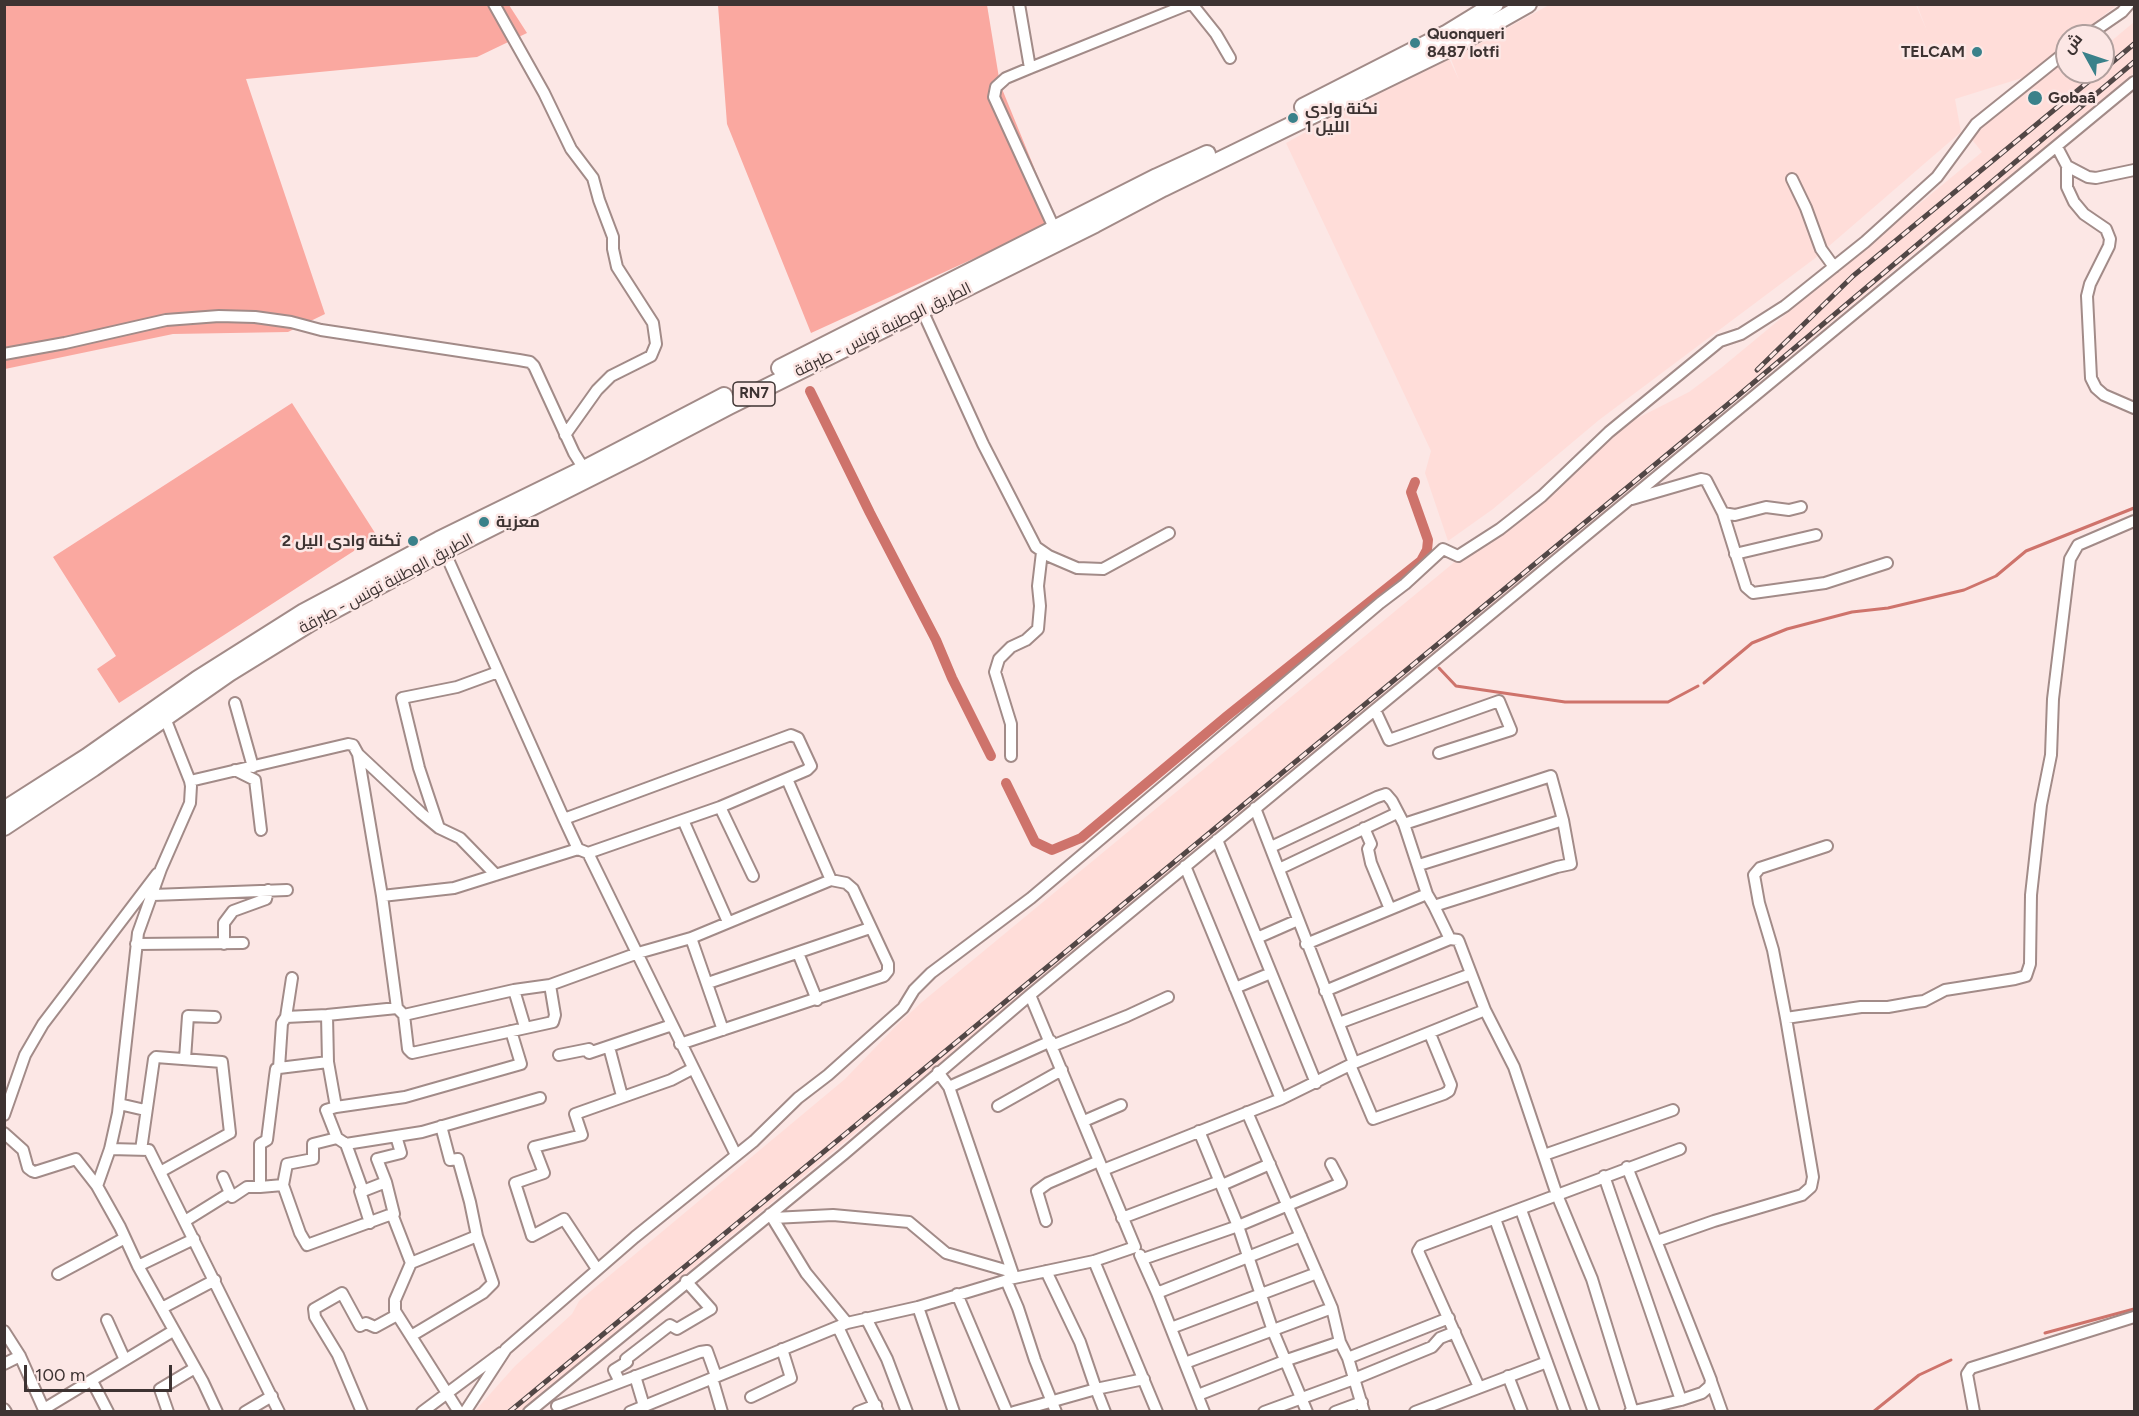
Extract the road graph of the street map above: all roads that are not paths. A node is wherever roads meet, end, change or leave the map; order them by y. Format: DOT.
graph roads {
  1 [pos="494,4"];
  2 [pos="1019,4"];
  3 [pos="1191,4"];
  4 [pos="1495,4"];
  5 [pos="1528,4"];
  6 [pos="2129,4"];
  7 [pos="2104,24"];
  8 [pos="1230,58"];
  9 [pos="2055,61"];
  10 [pos="1030,68"];
  11 [pos="2134,82"];
  12 [pos="2057,147"];
  13 [pos="2067,166"];
  14 [pos="2134,170"];
  15 [pos="1792,179"];
  16 [pos="1092,218"];
  17 [pos="1055,230"];
  18 [pos="1834,267"];
  19 [pos="922,310"];
  20 [pos="4,354"];
  21 [pos="2134,408"];
  22 [pos="565,435"];
  23 [pos="586,474"];
  24 [pos="1626,501"];
  25 [pos="1802,507"];
  26 [pos="1723,513"];
  27 [pos="2134,521"];
  28 [pos="1168,533"];
  29 [pos="1816,535"];
  30 [pos="441,546"];
  31 [pos="1042,552"];
  32 [pos="1735,554"];
  33 [pos="1887,563"];
  34 [pos="498,672"];
  35 [pos="235,704"];
  36 [pos="1375,710"];
  37 [pos="165,718"];
  38 [pos="1439,753"];
  39 [pos="358,754"];
  40 [pos="1011,756"];
  41 [pos="253,767"];
  42 [pos="235,770"];
  43 [pos="787,779"];
  44 [pos="190,781"];
  45 [pos="720,807"];
  46 [pos="1255,808"];
  47 [pos="4,810"];
  48 [pos="1397,813"];
  49 [pos="564,819"];
  50 [pos="683,820"];
  51 [pos="1563,820"];
  52 [pos="1404,824"];
  53 [pos="4,827"];
  54 [pos="439,828"];
  55 [pos="1364,828"];
  56 [pos="261,830"];
  57 [pos="1217,840"];
  58 [pos="1827,846"];
  59 [pos="1271,847"];
  60 [pos="583,851"];
  61 [pos="1419,865"];
  62 [pos="1185,866"];
  63 [pos="1279,868"];
  64 [pos="161,869"];
  65 [pos="496,875"];
  66 [pos="753,876"];
  67 [pos="831,880"];
  68 [pos="268,890"];
  69 [pos="287,890"];
  70 [pos="1427,894"];
  71 [pos="153,895"];
  72 [pos="382,896"];
  73 [pos="1434,906"];
  74 [pos="1390,909"];
  75 [pos="1298,920"];
  76 [pos="728,922"];
  77 [pos="870,928"];
  78 [pos="691,938"];
  79 [pos="1257,938"];
  80 [pos="1450,939"];
  81 [pos="136,944"];
  82 [pos="224,944"];
  83 [pos="243,944"];
  84 [pos="1306,944"];
  85 [pos="798,952"];
  86 [pos="638,953"];
  87 [pos="1271,973"];
  88 [pos="1471,974"];
  89 [pos="292,978"];
  90 [pos="708,983"];
  91 [pos="550,985"];
  92 [pos="1235,988"];
  93 [pos="514,990"];
  94 [pos="1325,991"];
  95 [pos="1030,995"];
  96 [pos="1168,997"];
  97 [pos="817,1000"];
  98 [pos="1485,1010"];
  99 [pos="400,1012"];
  100 [pos="327,1015"];
  101 [pos="215,1017"];
  102 [pos="286,1017"];
  103 [pos="1786,1018"];
  104 [pos="1339,1023"];
  105 [pos="672,1025"];
  106 [pos="525,1027"];
  107 [pos="723,1030"];
  108 [pos="511,1031"];
  109 [pos="1430,1034"];
  110 [pos="1052,1043"];
  111 [pos="680,1044"];
  112 [pos="609,1047"];
  113 [pos="559,1055"];
  114 [pos="185,1059"];
  115 [pos="328,1062"];
  116 [pos="1352,1064"];
  117 [pos="279,1068"];
  118 [pos="692,1069"];
  119 [pos="1062,1070"];
  120 [pos="938,1072"];
  121 [pos="1316,1083"];
  122 [pos="950,1087"];
  123 [pos="622,1096"];
  124 [pos="540,1098"];
  125 [pos="1281,1099"];
  126 [pos="119,1104"];
  127 [pos="1121,1105"];
  128 [pos="998,1106"];
  129 [pos="336,1107"];
  130 [pos="145,1110"];
  131 [pos="1673,1110"];
  132 [pos="1247,1112"];
  133 [pos="4,1115"];
  134 [pos="1083,1121"];
  135 [pos="441,1126"];
  136 [pos="1199,1131"];
  137 [pos="4,1133"];
  138 [pos="396,1136"];
  139 [pos="342,1141"];
  140 [pos="110,1149"];
  141 [pos="1680,1149"];
  142 [pos="141,1150"];
  143 [pos="736,1155"];
  144 [pos="1544,1155"];
  145 [pos="1270,1164"];
  146 [pos="1331,1164"];
  147 [pos="1101,1166"];
  148 [pos="1627,1167"];
  149 [pos="160,1172"];
  150 [pos="1604,1176"];
  151 [pos="223,1177"];
  152 [pos="386,1182"];
  153 [pos="1221,1183"];
  154 [pos="284,1185"];
  155 [pos="97,1186"];
  156 [pos="260,1187"];
  157 [pos="363,1191"];
  158 [pos="230,1194"];
  159 [pos="1557,1195"];
  160 [pos="1288,1206"];
  161 [pos="1521,1210"];
  162 [pos="392,1214"];
  163 [pos="771,1216"];
  164 [pos="1122,1218"];
  165 [pos="1495,1219"];
  166 [pos="185,1221"];
  167 [pos="1046,1221"];
  168 [pos="370,1223"];
  169 [pos="1238,1226"];
  170 [pos="477,1236"];
  171 [pos="1301,1236"];
  172 [pos="125,1238"];
  173 [pos="194,1239"];
  174 [pos="1656,1241"];
  175 [pos="1135,1247"];
  176 [pos="1249,1258"];
  177 [pos="1143,1259"];
  178 [pos="1094,1261"];
  179 [pos="411,1263"];
  180 [pos="138,1266"];
  181 [pos="597,1269"];
  182 [pos="1046,1271"];
  183 [pos="1317,1273"];
  184 [pos="58,1274"];
  185 [pos="1011,1276"];
  186 [pos="215,1280"];
  187 [pos="686,1281"];
  188 [pos="1158,1293"];
  189 [pos="1262,1293"];
  190 [pos="957,1294"];
  191 [pos="918,1307"];
  192 [pos="162,1308"];
  193 [pos="1332,1308"];
  194 [pos="398,1315"];
  195 [pos="2134,1317"];
  196 [pos="866,1318"];
  197 [pos="1449,1318"];
  198 [pos="107,1320"];
  199 [pos="842,1325"];
  200 [pos="1171,1328"];
  201 [pos="173,1330"];
  202 [pos="4,1331"];
  203 [pos="1274,1331"];
  204 [pos="1455,1332"];
  205 [pos="411,1336"];
  206 [pos="1341,1342"];
  207 [pos="782,1349"];
  208 [pos="506,1350"];
  209 [pos="20,1356"];
  210 [pos="1348,1358"];
  211 [pos="125,1360"];
  212 [pos="1287,1360"];
  213 [pos="1546,1362"];
  214 [pos="1185,1363"];
  215 [pos="4,1364"];
  216 [pos="195,1368"];
  217 [pos="635,1376"];
  218 [pos="1509,1376"];
  219 [pos="714,1377"];
  220 [pos="1144,1378"];
  221 [pos="1354,1379"];
  222 [pos="1711,1380"];
  223 [pos="92,1381"];
  224 [pos="620,1382"];
  225 [pos="1479,1386"];
  226 [pos="1096,1389"];
  227 [pos="553,1392"];
  228 [pos="447,1393"];
  229 [pos="1198,1395"];
  230 [pos="272,1396"];
  231 [pos="751,1397"];
  232 [pos="1302,1398"];
  233 [pos="1051,1400"];
  234 [pos="1681,1400"];
  235 [pos="652,1406"];
  236 [pos="1363,1407"];
  237 [pos="877,1408"];
  238 [pos="558,1409"];
  239 [pos="42,1410"];
  240 [pos="1632,1411"];
  241 [pos="108,1412"];
  242 [pos="168,1412"];
  243 [pos="217,1412"];
  244 [pos="245,1412"];
  245 [pos="279,1412"];
  246 [pos="363,1412"];
  247 [pos="422,1412"];
  248 [pos="459,1412"];
  249 [pos="465,1412"];
  250 [pos="529,1412"];
  251 [pos="630,1412"];
  252 [pos="723,1412"];
  253 [pos="858,1412"];
  254 [pos="907,1412"];
  255 [pos="954,1412"];
  256 [pos="1007,1412"];
  257 [pos="1014,1412"];
  258 [pos="1056,1412"];
  259 [pos="1105,1412"];
  260 [pos="1157,1412"];
  261 [pos="1204,1412"];
  262 [pos="1264,1412"];
  263 [pos="1307,1412"];
  264 [pos="1335,1412"];
  265 [pos="1416,1412"];
  266 [pos="1522,1412"];
  267 [pos="1565,1412"];
  268 [pos="1594,1412"];
  269 [pos="1722,1412"];
  270 [pos="1974,1412"];
  1 -- 22 [label="street"];
  2 -- 10 [label="street"];
  3 -- 8 [label="street"];
  3 -- 10 [label="street"];
  4 -- 16 [label="main road, الطريق الوطنية تونس - طبرقة / RN7"];
  5 -- 16 [label="main road, الطريق الوطنية تونس - طبرقة / RN7"];
  6 -- 7 [label="street"];
  9 -- 18 [label="street"];
  10 -- 17 [label="street"];
  11 -- 12 [label="street"];
  12 -- 13 [label="street"];
  12 -- 24 [label="street"];
  13 -- 14 [label="street"];
  13 -- 21 [label="street"];
  15 -- 18 [label="street"];
  16 -- 17 [label="main road, الطريق الوطنية تونس - طبرقة / RN7"];
  16 -- 19 [label="main road, الطريق الوطنية تونس - طبرقة / RN7"];
  17 -- 23 [label="main road, الطريق الوطنية تونس - طبرقة / RN7"];
  18 -- 143 [label="street"];
  19 -- 23 [label="main road, الطريق الوطنية تونس - طبرقة / RN7"];
  19 -- 31 [label="street"];
  20 -- 22 [label="street"];
  22 -- 23 [label="street"];
  23 -- 30 [label="main road, الطريق الوطنية تونس - طبرقة / RN7"];
  24 -- 26 [label="street"];
  24 -- 36 [label="street"];
  25 -- 26 [label="street"];
  26 -- 32 [label="street"];
  27 -- 103 [label="street"];
  28 -- 31 [label="street"];
  29 -- 32 [label="street"];
  30 -- 34 [label="street"];
  30 -- 37 [label="main road, الطريق الوطنية تونس - طبرقة / RN7"];
  30 -- 47 [label="main road, الطريق الوطنية تونس - طبرقة / RN7"];
  31 -- 40 [label="street"];
  32 -- 33 [label="street"];
  34 -- 49 [label="street"];
  34 -- 54 [label="street"];
  35 -- 41 [label="street"];
  36 -- 38 [label="street"];
  36 -- 46 [label="street"];
  37 -- 44 [label="street"];
  37 -- 53 [label="main road, الطريق الوطنية تونس - طبرقة / RN7"];
  39 -- 41 [label="street"];
  39 -- 54 [label="street"];
  39 -- 72 [label="street"];
  41 -- 42 [label="street"];
  42 -- 44 [label="street"];
  42 -- 56 [label="street"];
  43 -- 45 [label="street"];
  43 -- 49 [label="street"];
  43 -- 67 [label="street"];
  44 -- 64 [label="street"];
  45 -- 50 [label="street"];
  45 -- 66 [label="street"];
  46 -- 57 [label="street"];
  46 -- 59 [label="street"];
  48 -- 52 [label="street"];
  48 -- 55 [label="street"];
  48 -- 59 [label="street"];
  49 -- 60 [label="street"];
  50 -- 60 [label="street"];
  50 -- 76 [label="street"];
  51 -- 52 [label="street"];
  51 -- 61 [label="street"];
  51 -- 73 [label="street"];
  52 -- 61 [label="street"];
  54 -- 65 [label="street"];
  55 -- 63 [label="street"];
  55 -- 74 [label="street"];
  57 -- 62 [label="street"];
  57 -- 79 [label="street"];
  58 -- 103 [label="street"];
  59 -- 63 [label="street"];
  60 -- 65 [label="street"];
  60 -- 86 [label="street"];
  61 -- 70 [label="street"];
  62 -- 92 [label="street"];
  62 -- 95 [label="street"];
  63 -- 75 [label="street"];
  64 -- 71 [label="street"];
  64 -- 133 [label="street"];
  65 -- 72 [label="street"];
  67 -- 76 [label="street"];
  67 -- 77 [label="street"];
  68 -- 69 [label="street"];
  68 -- 71 [label="street"];
  68 -- 82 [label="street"];
  70 -- 73 [label="street"];
  70 -- 74 [label="street"];
  71 -- 81 [label="street"];
  72 -- 99 [label="street"];
  73 -- 80 [label="street"];
  74 -- 84 [label="street"];
  75 -- 79 [label="street"];
  75 -- 84 [label="street"];
  76 -- 78 [label="street"];
  77 -- 85 [label="street"];
  77 -- 97 [label="street"];
  78 -- 86 [label="street"];
  78 -- 90 [label="street"];
  79 -- 87 [label="street"];
  80 -- 88 [label="street"];
  80 -- 94 [label="street"];
  81 -- 82 [label="street"];
  81 -- 126 [label="street"];
  82 -- 83 [label="street"];
  84 -- 94 [label="street"];
  85 -- 90 [label="street"];
  85 -- 97 [label="street"];
  86 -- 91 [label="street"];
  86 -- 105 [label="street"];
  87 -- 92 [label="street"];
  87 -- 121 [label="street"];
  88 -- 98 [label="street"];
  88 -- 104 [label="street"];
  89 -- 102 [label="street"];
  90 -- 107 [label="street"];
  91 -- 93 [label="street"];
  91 -- 106 [label="street"];
  92 -- 125 [label="street"];
  93 -- 99 [label="street"];
  93 -- 106 [label="street"];
  94 -- 104 [label="street"];
  95 -- 110 [label="street"];
  95 -- 120 [label="street"];
  96 -- 110 [label="street"];
  97 -- 107 [label="street"];
  98 -- 109 [label="street"];
  98 -- 144 [label="street"];
  99 -- 100 [label="street"];
  99 -- 108 [label="street"];
  100 -- 102 [label="street"];
  100 -- 115 [label="street"];
  101 -- 114 [label="street"];
  102 -- 117 [label="street"];
  103 -- 174 [label="street"];
  104 -- 116 [label="street"];
  105 -- 111 [label="street"];
  105 -- 112 [label="street"];
  106 -- 108 [label="street"];
  107 -- 111 [label="street"];
  108 -- 129 [label="street"];
  109 -- 116 [label="street"];
  109 -- 116 [label="street"];
  110 -- 119 [label="street"];
  110 -- 122 [label="street"];
  111 -- 118 [label="street"];
  112 -- 113 [label="street"];
  112 -- 123 [label="street"];
  114 -- 130 [label="street"];
  114 -- 149 [label="street"];
  115 -- 117 [label="street"];
  115 -- 129 [label="street"];
  116 -- 121 [label="street"];
  117 -- 156 [label="street"];
  118 -- 123 [label="street"];
  118 -- 143 [label="street"];
  119 -- 128 [label="street"];
  119 -- 134 [label="street"];
  120 -- 122 [label="street"];
  120 -- 163 [label="street"];
  121 -- 125 [label="street"];
  122 -- 185 [label="street"];
  123 -- 181 [label="street"];
  124 -- 135 [label="street"];
  125 -- 132 [label="street"];
  126 -- 130 [label="street"];
  126 -- 140 [label="street"];
  127 -- 134 [label="street"];
  129 -- 139 [label="street"];
  130 -- 142 [label="street"];
  131 -- 144 [label="street"];
  132 -- 136 [label="street"];
  132 -- 145 [label="street"];
  134 -- 147 [label="street"];
  135 -- 138 [label="street"];
  135 -- 170 [label="street"];
  136 -- 147 [label="street"];
  136 -- 153 [label="street"];
  137 -- 155 [label="street"];
  138 -- 139 [label="street"];
  138 -- 152 [label="street"];
  139 -- 154 [label="street"];
  139 -- 157 [label="street"];
  140 -- 142 [label="street"];
  140 -- 155 [label="street"];
  141 -- 148 [label="street"];
  142 -- 149 [label="street"];
  143 -- 181 [label="street"];
  144 -- 159 [label="street"];
  145 -- 153 [label="street"];
  145 -- 160 [label="street"];
  146 -- 160 [label="street"];
  147 -- 164 [label="street"];
  147 -- 167 [label="street"];
  148 -- 150 [label="street"];
  148 -- 174 [label="street"];
  149 -- 166 [label="street"];
  150 -- 159 [label="street"];
  150 -- 234 [label="street"];
  151 -- 158 [label="street"];
  152 -- 157 [label="street"];
  152 -- 162 [label="street"];
  153 -- 164 [label="street"];
  153 -- 169 [label="street"];
  154 -- 156 [label="street"];
  154 -- 168 [label="street"];
  155 -- 172 [label="street"];
  156 -- 158 [label="street"];
  157 -- 168 [label="street"];
  158 -- 166 [label="street"];
  159 -- 161 [label="street"];
  159 -- 240 [label="street"];
  160 -- 169 [label="street"];
  160 -- 171 [label="street"];
  161 -- 165 [label="street"];
  161 -- 268 [label="street"];
  162 -- 168 [label="street"];
  162 -- 179 [label="street"];
  163 -- 185 [label="street"];
  163 -- 187 [label="street"];
  163 -- 199 [label="street"];
  164 -- 175 [label="street"];
  165 -- 197 [label="street"];
  165 -- 213 [label="street"];
  166 -- 173 [label="street"];
  169 -- 176 [label="street"];
  169 -- 177 [label="street"];
  170 -- 179 [label="street"];
  170 -- 205 [label="street"];
  171 -- 176 [label="street"];
  171 -- 183 [label="street"];
  172 -- 180 [label="street"];
  172 -- 184 [label="street"];
  173 -- 180 [label="street"];
  173 -- 186 [label="street"];
  174 -- 222 [label="street"];
  175 -- 177 [label="street"];
  175 -- 178 [label="street"];
  176 -- 188 [label="street"];
  176 -- 189 [label="street"];
  177 -- 188 [label="street"];
  178 -- 182 [label="street"];
  178 -- 220 [label="street"];
  179 -- 194 [label="street"];
  180 -- 192 [label="street"];
  181 -- 208 [label="street"];
  182 -- 185 [label="street"];
  182 -- 226 [label="street"];
  183 -- 189 [label="street"];
  183 -- 193 [label="street"];
  185 -- 190 [label="street"];
  185 -- 233 [label="street"];
  186 -- 192 [label="street"];
  186 -- 230 [label="street"];
  187 -- 224 [label="street"];
  187 -- 227 [label="street"];
  188 -- 200 [label="street"];
  189 -- 200 [label="street"];
  189 -- 203 [label="street"];
  190 -- 191 [label="street"];
  190 -- 256 [label="street"];
  191 -- 196 [label="street"];
  191 -- 255 [label="street"];
  192 -- 201 [label="street"];
  193 -- 203 [label="street"];
  193 -- 206 [label="street"];
  194 -- 205 [label="street"];
  194 -- 246 [label="street"];
  195 -- 270 [label="street"];
  196 -- 199 [label="street"];
  196 -- 254 [label="street"];
  197 -- 204 [label="street"];
  197 -- 210 [label="street"];
  198 -- 211 [label="street"];
  199 -- 207 [label="street"];
  199 -- 237 [label="street"];
  200 -- 214 [label="street"];
  201 -- 211 [label="street"];
  201 -- 216 [label="street"];
  202 -- 209 [label="street"];
  203 -- 212 [label="street"];
  203 -- 214 [label="street"];
  204 -- 221 [label="street"];
  204 -- 225 [label="street"];
  205 -- 228 [label="street"];
  206 -- 210 [label="street"];
  206 -- 212 [label="street"];
  207 -- 219 [label="street"];
  207 -- 231 [label="street"];
  208 -- 228 [label="street"];
  208 -- 249 [label="street"];
  209 -- 215 [label="street"];
  209 -- 239 [label="street"];
  210 -- 221 [label="street"];
  211 -- 223 [label="street"];
  212 -- 229 [label="street"];
  212 -- 232 [label="street"];
  213 -- 218 [label="street"];
  213 -- 267 [label="street"];
  214 -- 229 [label="street"];
  216 -- 242 [label="street"];
  216 -- 243 [label="street"];
  217 -- 219 [label="street"];
  217 -- 224 [label="street"];
  217 -- 235 [label="street"];
  218 -- 225 [label="street"];
  218 -- 266 [label="street"];
  219 -- 235 [label="street"];
  219 -- 252 [label="street"];
  220 -- 226 [label="street"];
  220 -- 260 [label="street"];
  221 -- 232 [label="street"];
  221 -- 236 [label="street"];
  222 -- 234 [label="street"];
  222 -- 269 [label="street"];
  223 -- 239 [label="street"];
  223 -- 241 [label="street"];
  224 -- 238 [label="street"];
  225 -- 265 [label="street"];
  226 -- 233 [label="street"];
  226 -- 259 [label="street"];
  227 -- 238 [label="street"];
  227 -- 250 [label="street"];
  228 -- 247 [label="street"];
  228 -- 248 [label="street"];
  229 -- 261 [label="street"];
  230 -- 244 [label="street"];
  230 -- 245 [label="street"];
  232 -- 262 [label="street"];
  232 -- 263 [label="street"];
  233 -- 257 [label="street"];
  233 -- 258 [label="street"];
  234 -- 240 [label="street"];
  235 -- 251 [label="street"];
  236 -- 264 [label="street"];
  237 -- 253 [label="street"];
}
